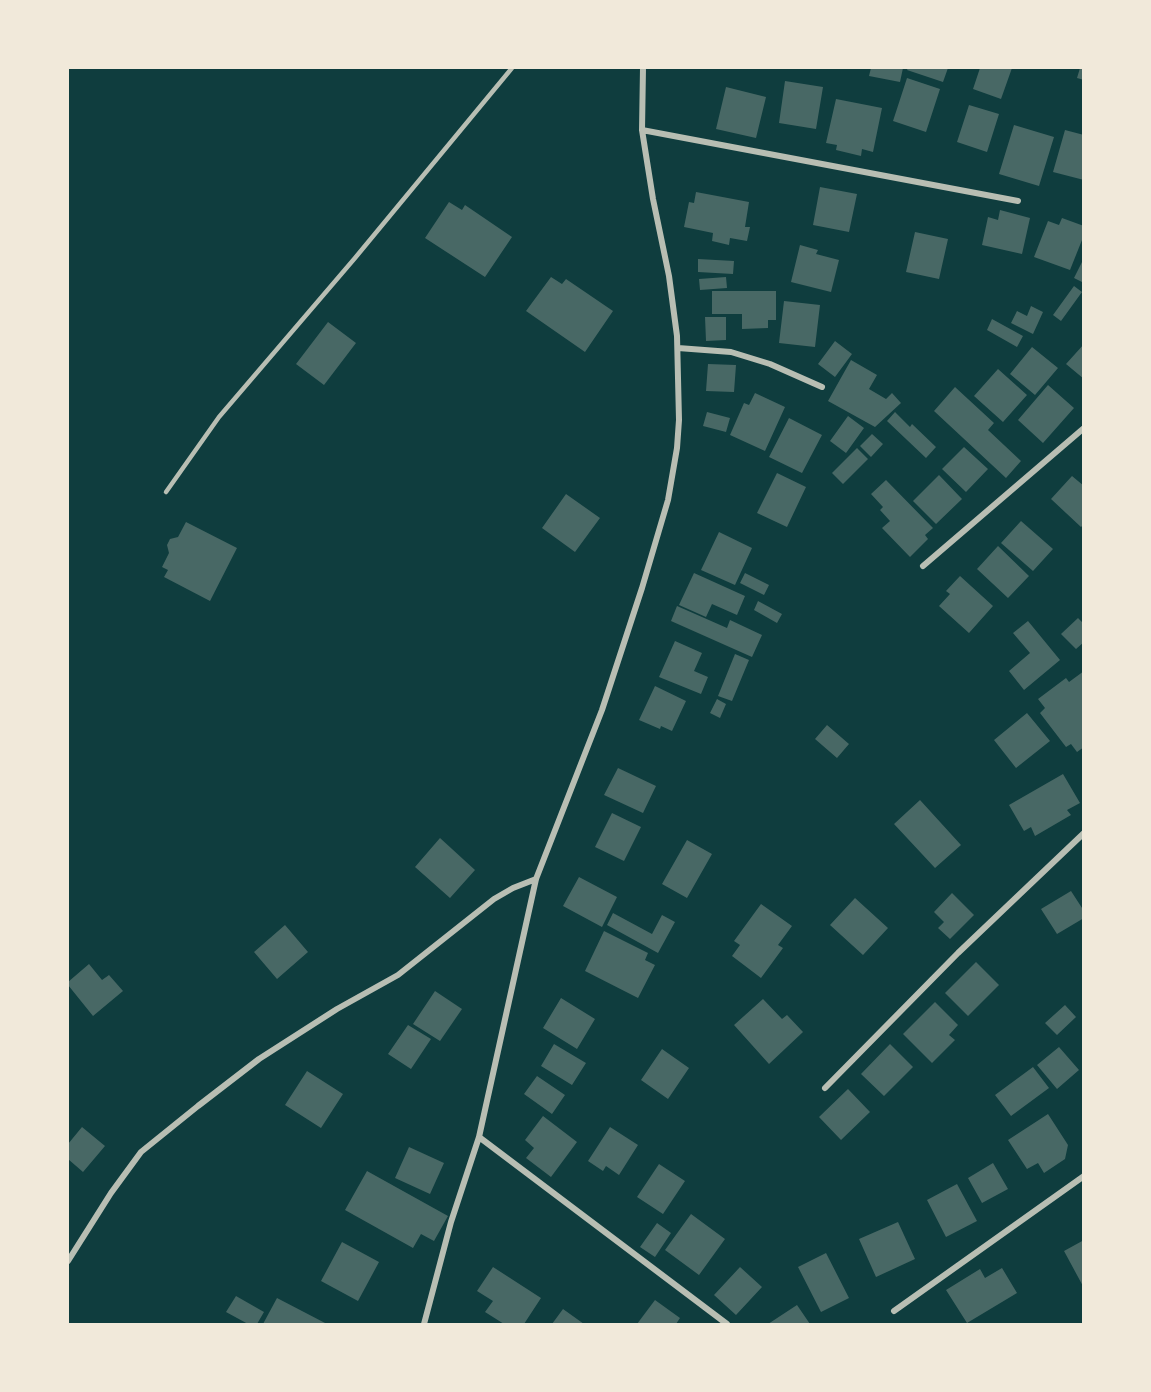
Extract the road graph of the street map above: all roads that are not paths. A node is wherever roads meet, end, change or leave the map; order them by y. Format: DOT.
graph roads {
  1 [pos="513,68"];
  2 [pos="643,68"];
  3 [pos="642,130"];
  4 [pos="1018,201"];
  5 [pos="678,348"];
  6 [pos="822,387"];
  7 [pos="1083,428"];
  8 [pos="166,492"];
  9 [pos="923,566"];
  10 [pos="1083,833"];
  11 [pos="536,879"];
  12 [pos="825,1088"];
  13 [pos="479,1137"];
  14 [pos="1083,1176"];
  15 [pos="68,1261"];
  16 [pos="894,1311"];
  17 [pos="426,1324"];
  18 [pos="728,1324"];
  1 -- 8 [label="lane"];
  2 -- 3 [label="street"];
  3 -- 4 [label="street"];
  3 -- 5 [label="street"];
  5 -- 6 [label="street"];
  5 -- 11 [label="street"];
  7 -- 9 [label="street"];
  10 -- 12 [label="street"];
  11 -- 13 [label="street"];
  11 -- 15 [label="street"];
  13 -- 17 [label="street"];
  13 -- 18 [label="street"];
  14 -- 16 [label="street"];
}
